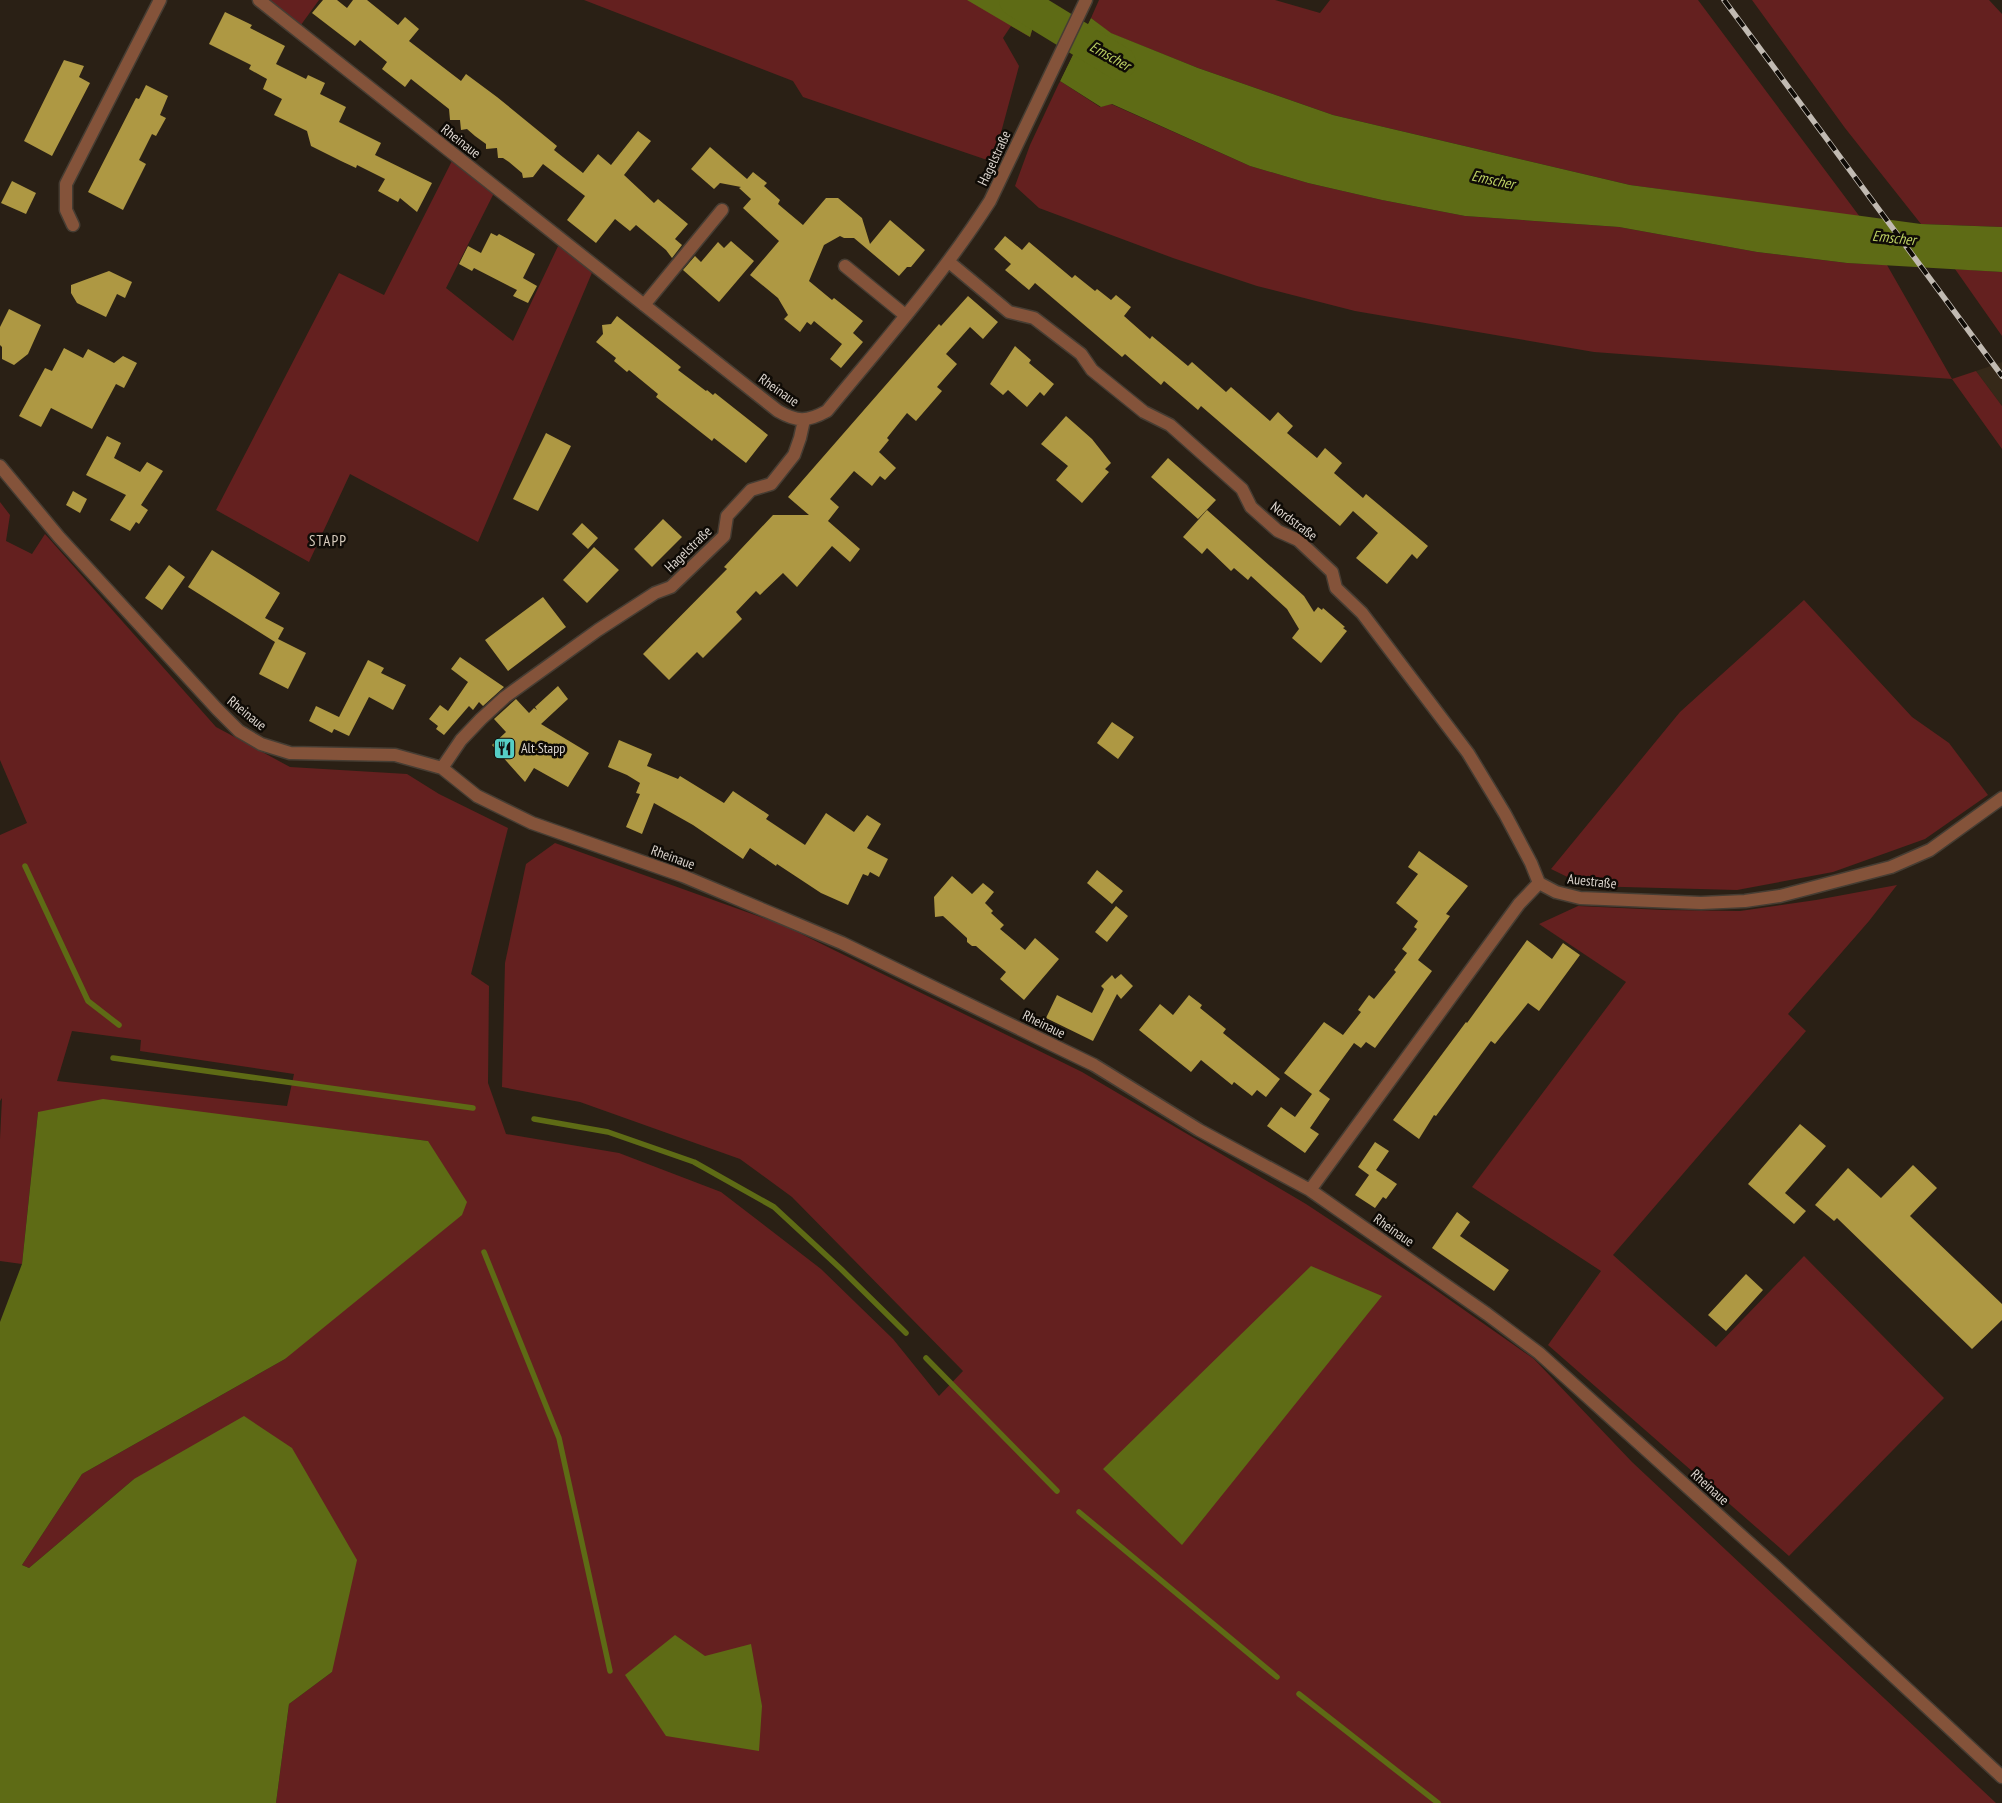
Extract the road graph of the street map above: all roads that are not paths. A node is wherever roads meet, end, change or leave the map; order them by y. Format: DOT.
graph roads {
  1 [pos="160,0"];
  2 [pos="259,0"];
  3 [pos="1086,0"];
  4 [pos="722,210"];
  5 [pos="73,225"];
  6 [pos="949,262"];
  7 [pos="846,266"];
  8 [pos="644,305"];
  9 [pos="906,315"];
  10 [pos="804,420"];
  11 [pos="0,466"];
  12 [pos="442,768"];
  13 [pos="2002,798"];
  14 [pos="1539,883"];
  15 [pos="1310,1190"];
  16 [pos="2002,1777"];
  1 -- 5 [label="street"];
  2 -- 8 [label="street, Rheinaue"];
  3 -- 6 [label="street, Hagelstraße"];
  4 -- 8 [label="street"];
  6 -- 9 [label="street, Hagelstraße"];
  6 -- 14 [label="street, Nordstraße"];
  7 -- 9 [label="street"];
  8 -- 10 [label="street, Rheinaue"];
  9 -- 10 [label="street, Hagelstraße"];
  10 -- 12 [label="street, Hagelstraße"];
  11 -- 12 [label="street, Rheinaue"];
  12 -- 15 [label="street, Rheinaue"];
  13 -- 14 [label="street, Auestraße"];
  14 -- 15 [label="street"];
  15 -- 16 [label="street, Rheinaue"];
}
